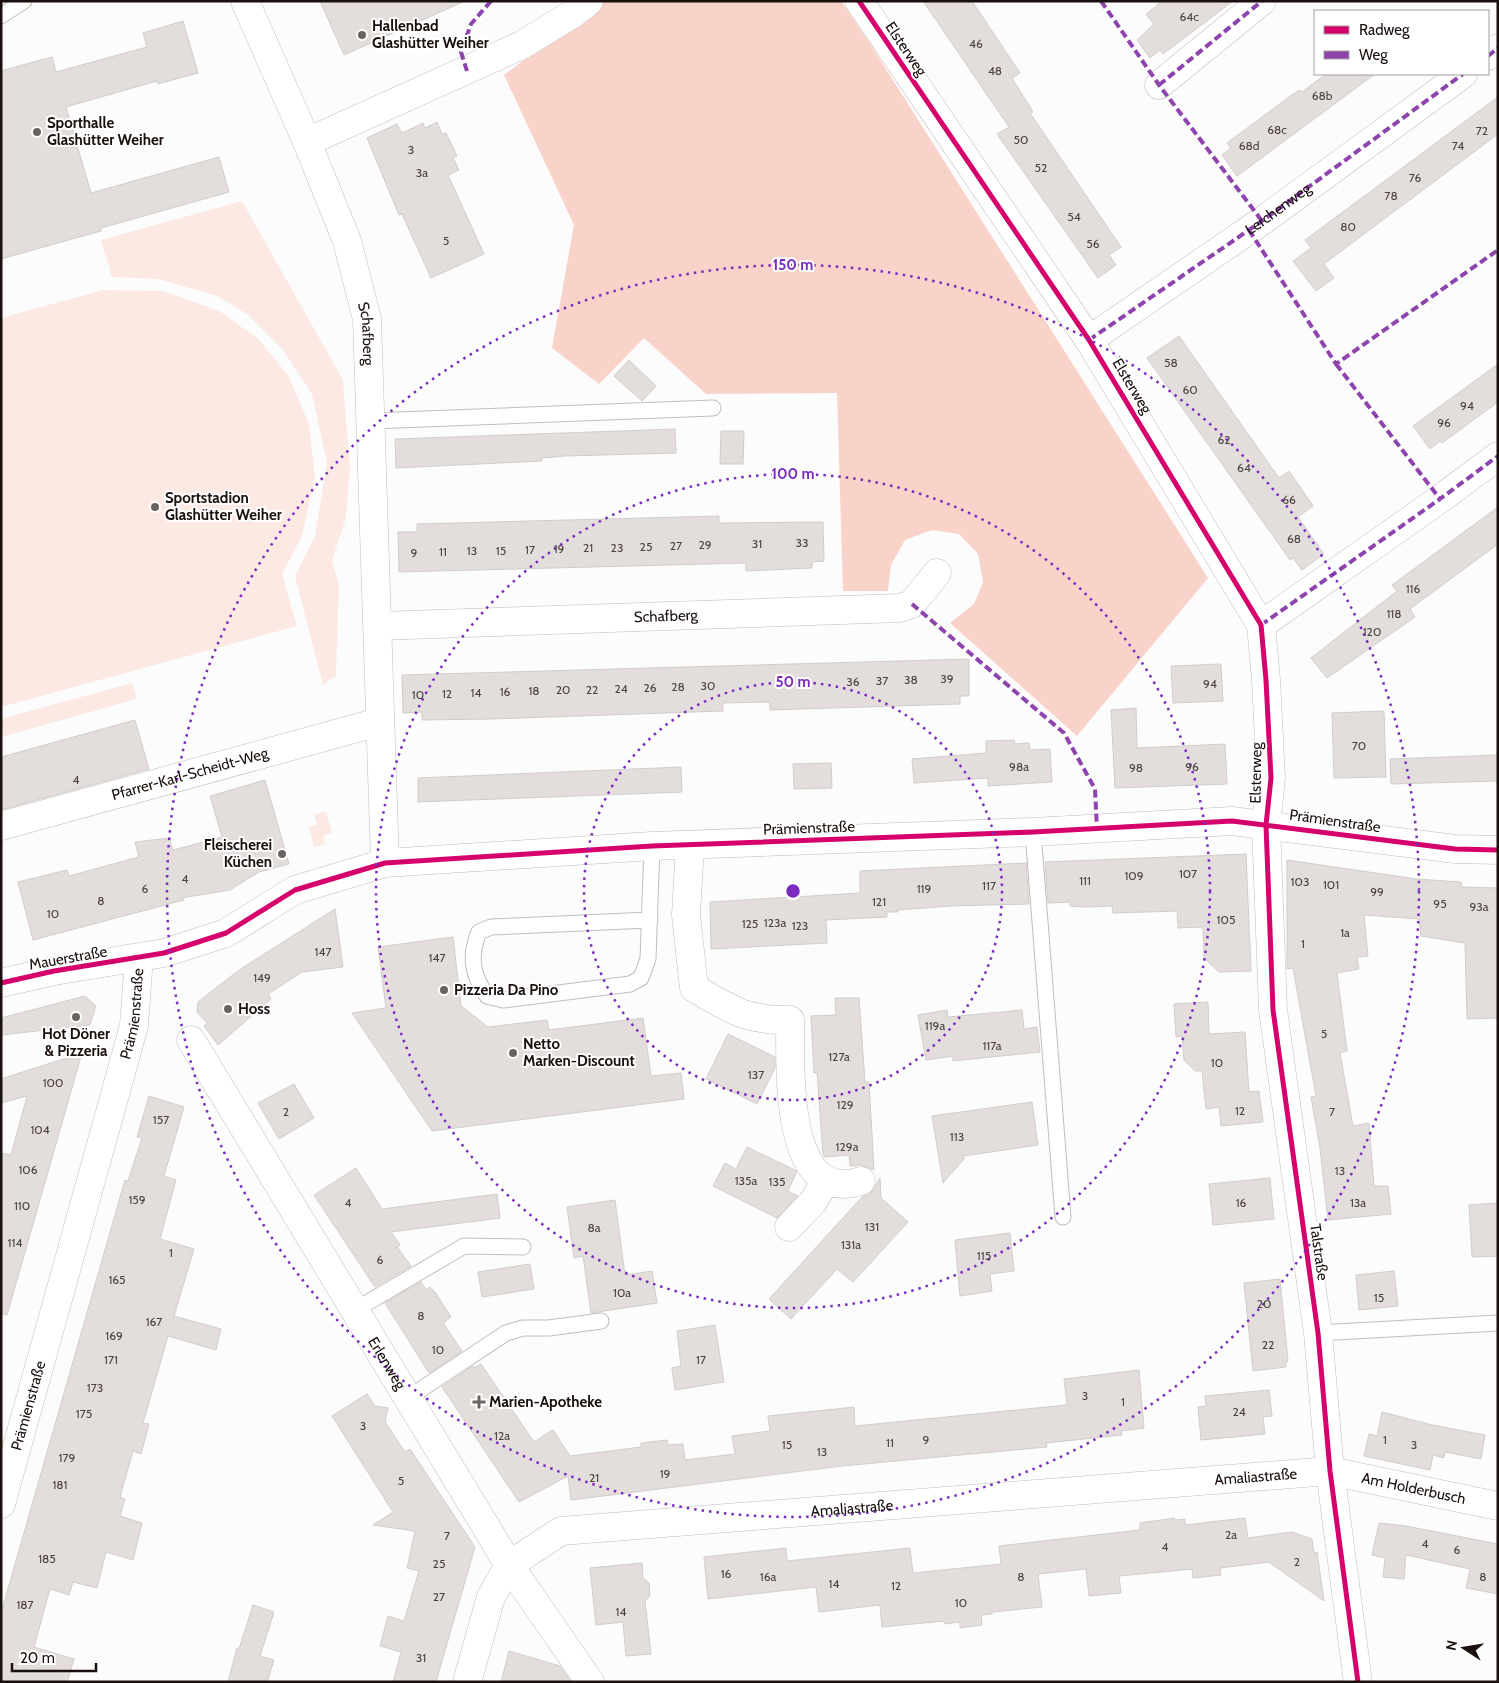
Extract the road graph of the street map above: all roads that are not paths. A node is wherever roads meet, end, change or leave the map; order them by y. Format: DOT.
graph roads {
  1 [pos="24,1"];
  2 [pos="245,1"];
  3 [pos="589,1"];
  4 [pos="859,1"];
  5 [pos="1262,1"];
  6 [pos="1,16"];
  7 [pos="1462,75"];
  8 [pos="1159,85"];
  9 [pos="307,142"];
  10 [pos="1089,340"];
  11 [pos="713,408"];
  12 [pos="371,421"];
  13 [pos="1498,456"];
  14 [pos="937,573"];
  15 [pos="1261,625"];
  16 [pos="378,626"];
  17 [pos="379,722"];
  18 [pos="1266,825"];
  19 [pos="1,826"];
  20 [pos="1033,832"];
  21 [pos="690,845"];
  22 [pos="652,846"];
  23 [pos="1498,850"];
  24 [pos="385,863"];
  25 [pos="650,920"];
  26 [pos="139,958"];
  27 [pos="1,983"];
  28 [pos="191,1040"];
  29 [pos="826,1180"];
  30 [pos="861,1181"];
  31 [pos="1063,1217"];
  32 [pos="790,1227"];
  33 [pos="523,1247"];
  34 [pos="355,1310"];
  35 [pos="600,1321"];
  36 [pos="1498,1323"];
  37 [pos="1318,1334"];
  38 [pos="408,1398"];
  39 [pos="1330,1471"];
  40 [pos="1,1504"];
  41 [pos="1498,1506"];
  42 [pos="509,1564"];
  43 [pos="467,1682"];
  44 [pos="590,1682"];
  45 [pos="1358,1682"];
  1 -- 6 [label="lane"];
  2 -- 9 [label="street, Schafberg"];
  3 -- 9 [label="street"];
  4 -- 10 [label="street, Elsterweg"];
  5 -- 8 [label="street"];
  7 -- 10 [label="street, Lerchenweg"];
  9 -- 12 [label="street, Schafberg"];
  10 -- 15 [label="street, Elsterweg"];
  11 -- 12 [label="lane"];
  12 -- 16 [label="street, Schafberg"];
  13 -- 15 [label="street"];
  14 -- 16 [label="street, Schafberg"];
  15 -- 18 [label="street, Elsterweg"];
  16 -- 17 [label="street, Schafberg"];
  17 -- 19 [label="street, Pfarrer-Karl-Scheidt-Weg"];
  17 -- 24 [label="street, Schafberg"];
  18 -- 20 [label="street, Prämienstraße"];
  18 -- 23 [label="street, Prämienstraße"];
  18 -- 37 [label="street, Talstraße"];
  20 -- 21 [label="street, Prämienstraße"];
  20 -- 31 [label="lane"];
  21 -- 22 [label="street, Prämienstraße"];
  21 -- 29 [label="street"];
  22 -- 24 [label="street, Prämienstraße"];
  22 -- 25 [label="lane"];
  24 -- 26 [label="street, Prämienstraße"];
  25 -- 25 [label="lane"];
  26 -- 27 [label="street, Mauerstraße"];
  26 -- 40 [label="street, Prämienstraße"];
  28 -- 34 [label="street, Erlenweg"];
  29 -- 30 [label="street"];
  29 -- 32 [label="street"];
  33 -- 34 [label="lane"];
  34 -- 38 [label="street, Erlenweg"];
  35 -- 38 [label="lane"];
  36 -- 37 [label="lane"];
  37 -- 39 [label="street, Talstraße"];
  38 -- 42 [label="street, Erlenweg"];
  39 -- 41 [label="street, Am Holderbusch"];
  39 -- 42 [label="street, Amaliastraße"];
  39 -- 45 [label="street, Talstraße"];
  42 -- 43 [label="street"];
  42 -- 44 [label="street, Erlenweg"];
}
